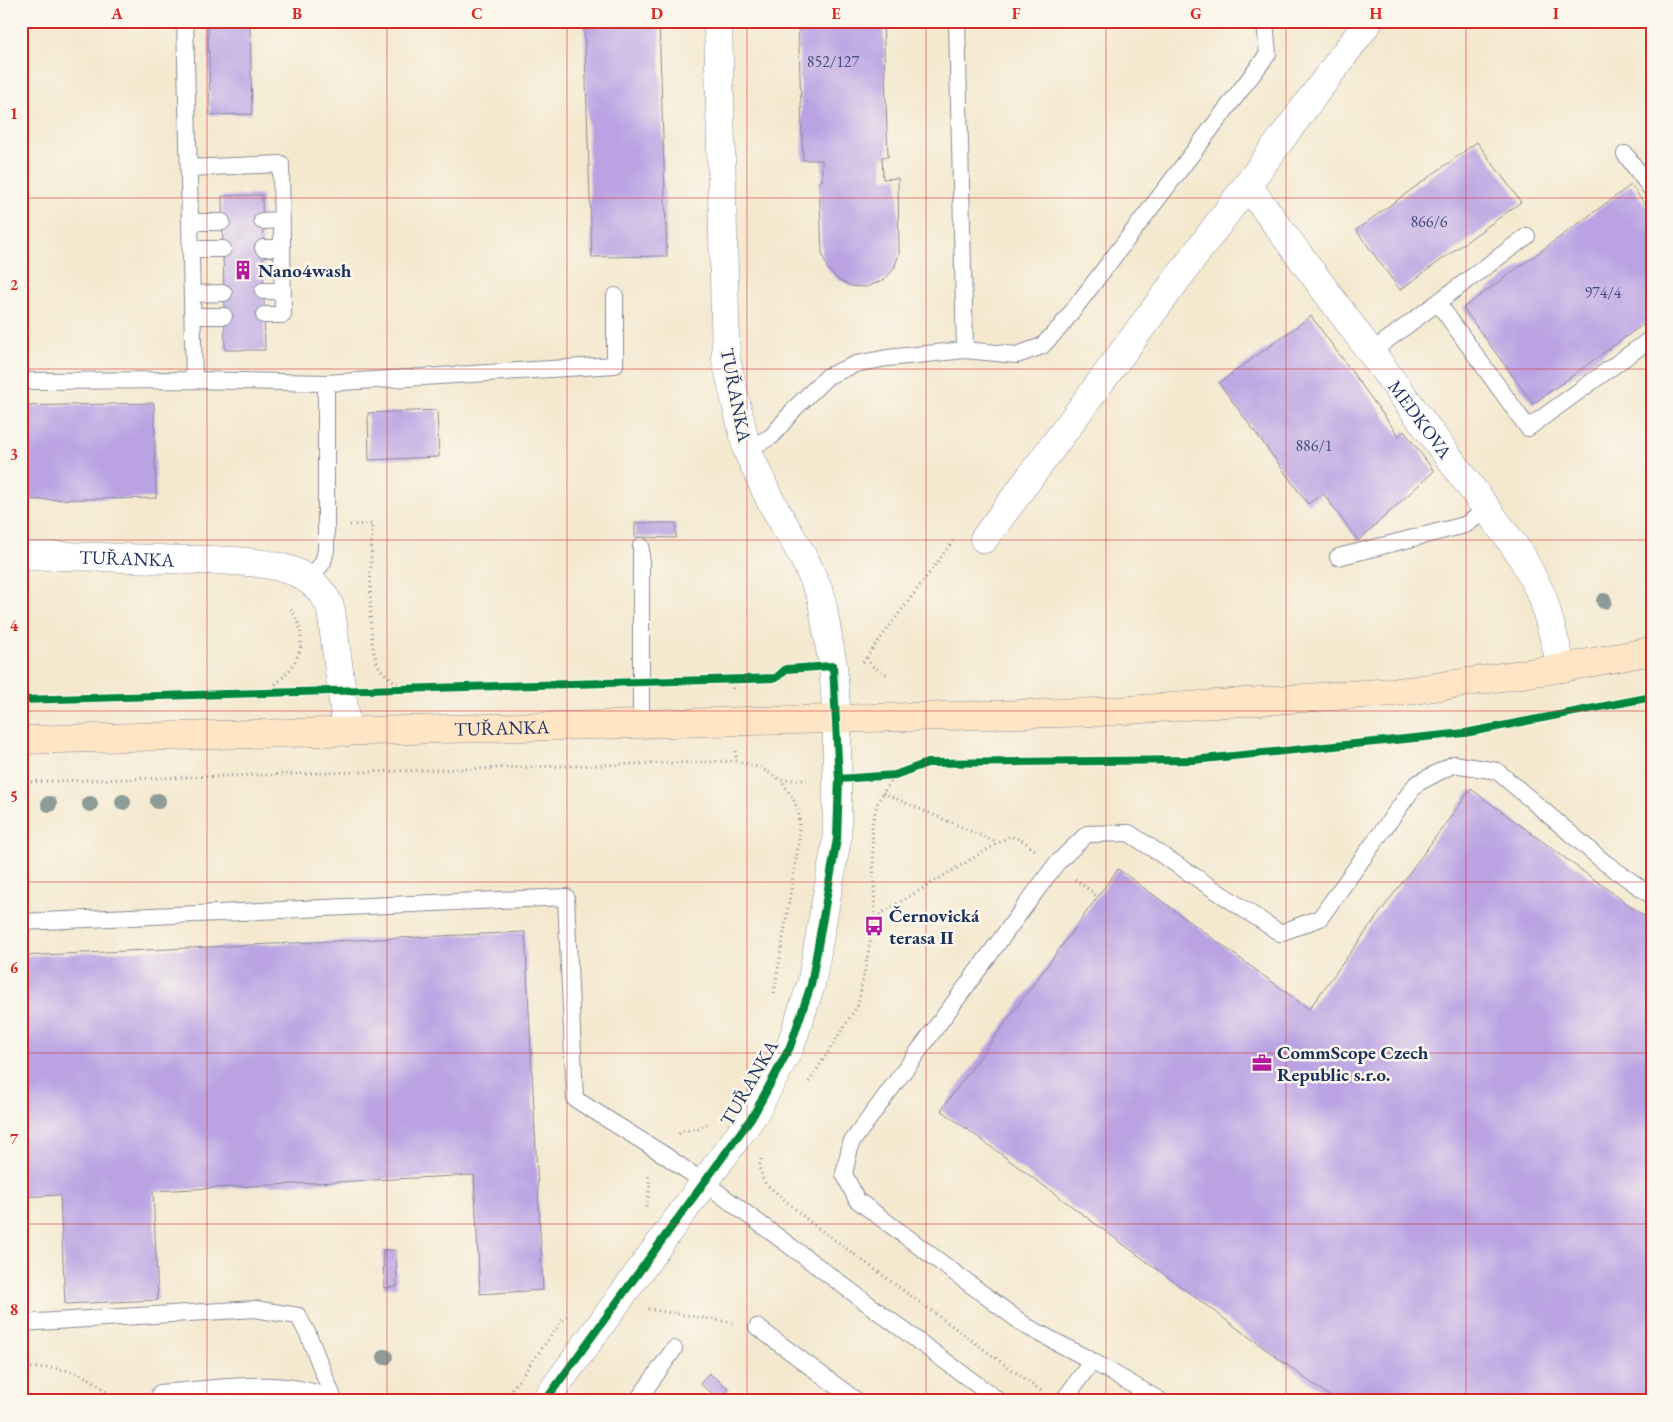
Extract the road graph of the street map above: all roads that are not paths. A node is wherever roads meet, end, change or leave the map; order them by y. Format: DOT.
graph roads {
  1 [pos="185,21"];
  2 [pos="718,21"];
  3 [pos="957,21"];
  4 [pos="1265,21"];
  5 [pos="1369,21"];
  6 [pos="1625,154"];
  7 [pos="188,168"];
  8 [pos="1248,186"];
  9 [pos="1652,190"];
  10 [pos="282,220"];
  11 [pos="262,221"];
  12 [pos="190,222"];
  13 [pos="222,222"];
  14 [pos="1527,236"];
  15 [pos="263,248"];
  16 [pos="282,248"];
  17 [pos="191,249"];
  18 [pos="223,249"];
  19 [pos="263,291"];
  20 [pos="283,291"];
  21 [pos="224,293"];
  22 [pos="192,294"];
  23 [pos="615,296"];
  24 [pos="1438,303"];
  25 [pos="264,315"];
  26 [pos="193,316"];
  27 [pos="224,316"];
  28 [pos="1652,338"];
  29 [pos="965,350"];
  30 [pos="1371,352"];
  31 [pos="194,380"];
  32 [pos="21,382"];
  33 [pos="326,383"];
  34 [pos="747,450"];
  35 [pos="1488,509"];
  36 [pos="984,539"];
  37 [pos="642,546"];
  38 [pos="21,556"];
  39 [pos="1338,557"];
  40 [pos="309,581"];
  41 [pos="1652,651"];
  42 [pos="1562,668"];
  43 [pos="837,720"];
  44 [pos="641,724"];
  45 [pos="347,732"];
  46 [pos="21,740"];
  47 [pos="1652,896"];
  48 [pos="21,922"];
  49 [pos="705,1183"];
  50 [pos="21,1323"];
  51 [pos="758,1327"];
  52 [pos="674,1349"];
  53 [pos="1092,1360"];
  54 [pos="160,1392"];
  55 [pos="318,1397"];
  56 [pos="335,1400"];
  57 [pos="546,1401"];
  58 [pos="637,1401"];
  59 [pos="857,1401"];
  60 [pos="999,1401"];
  61 [pos="1064,1401"];
  62 [pos="1161,1401"];
  1 -- 7 [label="lane"];
  2 -- 34 [label="street, TUŘANKA"];
  3 -- 29 [label="lane"];
  4 -- 29 [label="lane"];
  5 -- 8 [label="street"];
  6 -- 9 [label="lane"];
  7 -- 10 [label="lane"];
  7 -- 12 [label="lane"];
  8 -- 30 [label="street, MEDKOVA"];
  8 -- 36 [label="street"];
  10 -- 11 [label="lane"];
  10 -- 16 [label="lane"];
  12 -- 13 [label="lane"];
  12 -- 17 [label="lane"];
  14 -- 24 [label="lane"];
  15 -- 16 [label="lane"];
  16 -- 20 [label="lane"];
  17 -- 18 [label="lane"];
  17 -- 22 [label="lane"];
  19 -- 20 [label="lane"];
  20 -- 25 [label="lane"];
  21 -- 22 [label="lane"];
  22 -- 26 [label="lane"];
  23 -- 33 [label="lane"];
  24 -- 28 [label="lane"];
  24 -- 30 [label="lane"];
  26 -- 27 [label="lane"];
  26 -- 31 [label="lane"];
  29 -- 34 [label="lane"];
  30 -- 35 [label="street, MEDKOVA"];
  31 -- 32 [label="lane"];
  31 -- 33 [label="lane"];
  33 -- 40 [label="lane"];
  34 -- 43 [label="street, TUŘANKA"];
  35 -- 39 [label="lane"];
  35 -- 42 [label="street, MEDKOVA"];
  37 -- 44 [label="lane"];
  38 -- 40 [label="street, TUŘANKA"];
  40 -- 45 [label="street, TUŘANKA"];
  41 -- 42 [label="street"];
  42 -- 43 [label="street"];
  43 -- 44 [label="street, TUŘANKA"];
  43 -- 49 [label="street, TUŘANKA"];
  44 -- 45 [label="street, TUŘANKA"];
  45 -- 46 [label="street, TUŘANKA"];
  47 -- 53 [label="lane"];
  48 -- 49 [label="lane"];
  49 -- 57 [label="street, TUŘANKA"];
  49 -- 60 [label="lane"];
  50 -- 56 [label="lane"];
  51 -- 59 [label="lane"];
  52 -- 58 [label="lane"];
  53 -- 61 [label="lane"];
  53 -- 62 [label="lane"];
  54 -- 55 [label="lane"];
  55 -- 56 [label="lane"];
}
